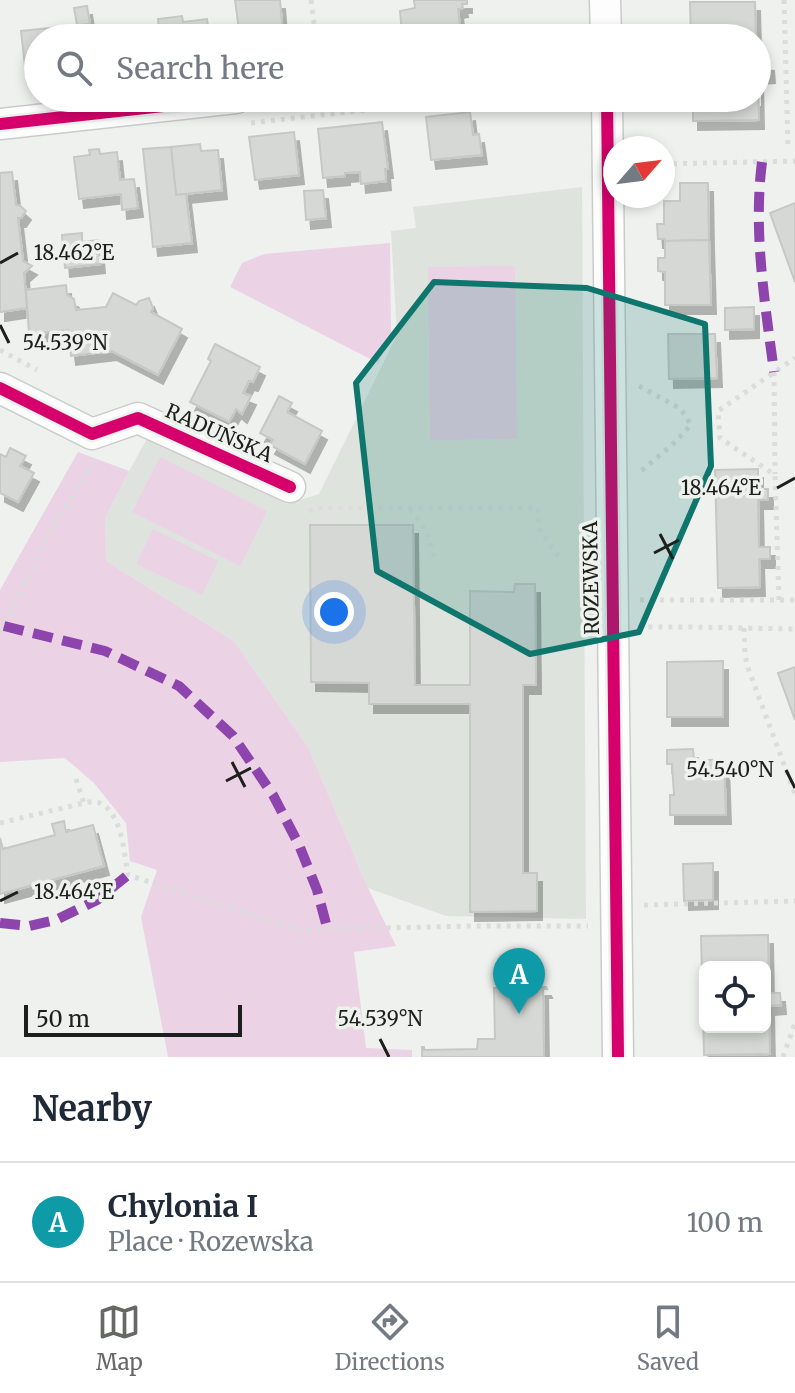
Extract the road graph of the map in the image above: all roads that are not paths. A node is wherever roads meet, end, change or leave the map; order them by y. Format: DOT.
graph roads {
  1 [pos="605,0"];
  2 [pos="606,24"];
  3 [pos="109,112"];
  4 [pos="607,112"];
  5 [pos="0,124"];
  6 [pos="0,388"];
  7 [pos="299,499"];
  8 [pos="618,1057"];
  1 -- 2 [label="street"];
  3 -- 5 [label="street"];
  4 -- 8 [label="street, ROZEWSKA"];
  6 -- 7 [label="street, RADUŃSKA"];
}
